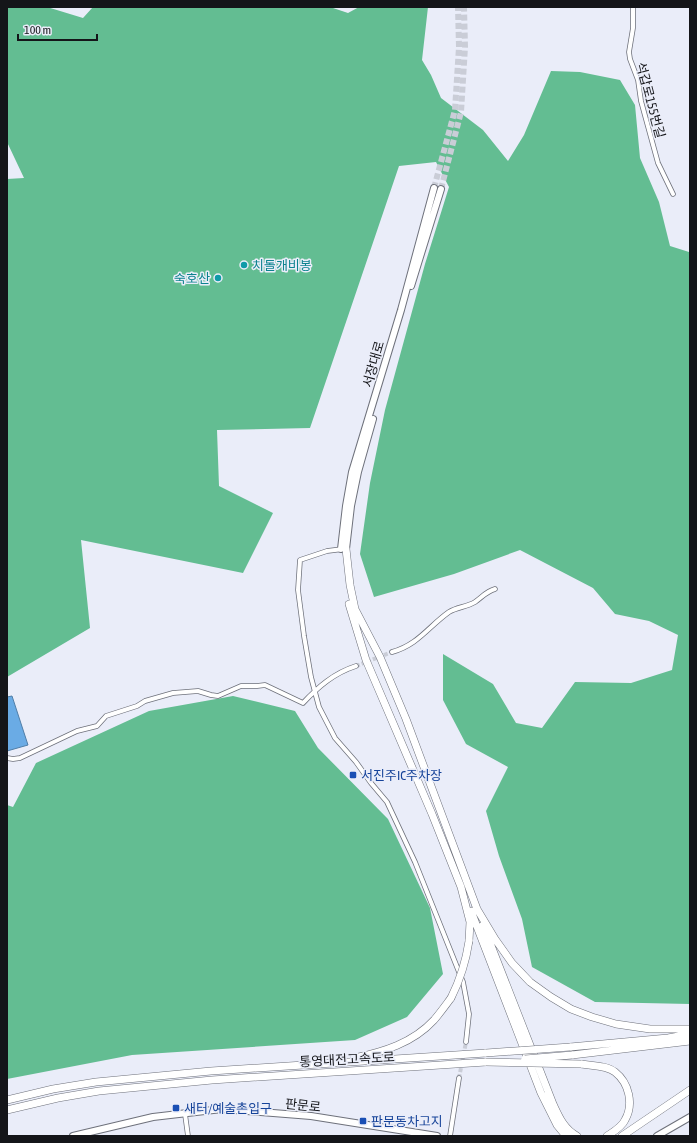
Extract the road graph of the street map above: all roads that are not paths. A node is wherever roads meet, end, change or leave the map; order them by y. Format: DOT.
graph roads {
  1 [pos="633,7"];
  2 [pos="437,189"];
  3 [pos="673,194"];
  4 [pos="343,549"];
  5 [pos="496,589"];
  6 [pos="392,652"];
  7 [pos="356,666"];
  8 [pos="315,691"];
  9 [pos="7,758"];
  10 [pos="461,887"];
  11 [pos="477,909"];
  12 [pos="690,1029"];
  13 [pos="690,1034"];
  14 [pos="690,1041"];
  15 [pos="466,1042"];
  16 [pos="486,1062"];
  17 [pos="328,1063"];
  18 [pos="460,1078"];
  19 [pos="690,1090"];
  20 [pos="7,1100"];
  21 [pos="7,1110"];
  22 [pos="185,1114"];
  23 [pos="690,1117"];
  24 [pos="73,1136"];
  25 [pos="188,1136"];
  26 [pos="437,1136"];
  27 [pos="450,1136"];
  28 [pos="566,1136"];
  29 [pos="577,1136"];
  30 [pos="606,1136"];
  31 [pos="622,1136"];
  32 [pos="657,1136"];
  1 -- 3 [label="street, 석갑로155번길"];
  2 -- 4 [label="street, 서장대로"];
  4 -- 8 [label="street"];
  4 -- 10 [label="highway"];
  4 -- 11 [label="highway"];
  5 -- 6 [label="street"];
  7 -- 8 [label="street"];
  8 -- 9 [label="street"];
  8 -- 15 [label="street"];
  10 -- 17 [label="highway, bridge"];
  10 -- 28 [label="highway"];
  11 -- 12 [label="highway"];
  11 -- 29 [label="highway"];
  13 -- 17 [label="highway, 통영대전고속도로, bridge"];
  14 -- 16 [label="highway, 통영대전고속도로, bridge"];
  16 -- 21 [label="highway, 통영대전고속도로"];
  16 -- 30 [label="highway, bridge"];
  17 -- 20 [label="highway, 통영대전고속도로"];
  18 -- 27 [label="street"];
  19 -- 31 [label="highway"];
  22 -- 24 [label="street, 판문로"];
  22 -- 25 [label="street"];
  22 -- 26 [label="street, 판문로"];
  23 -- 32 [label="street"];
}
